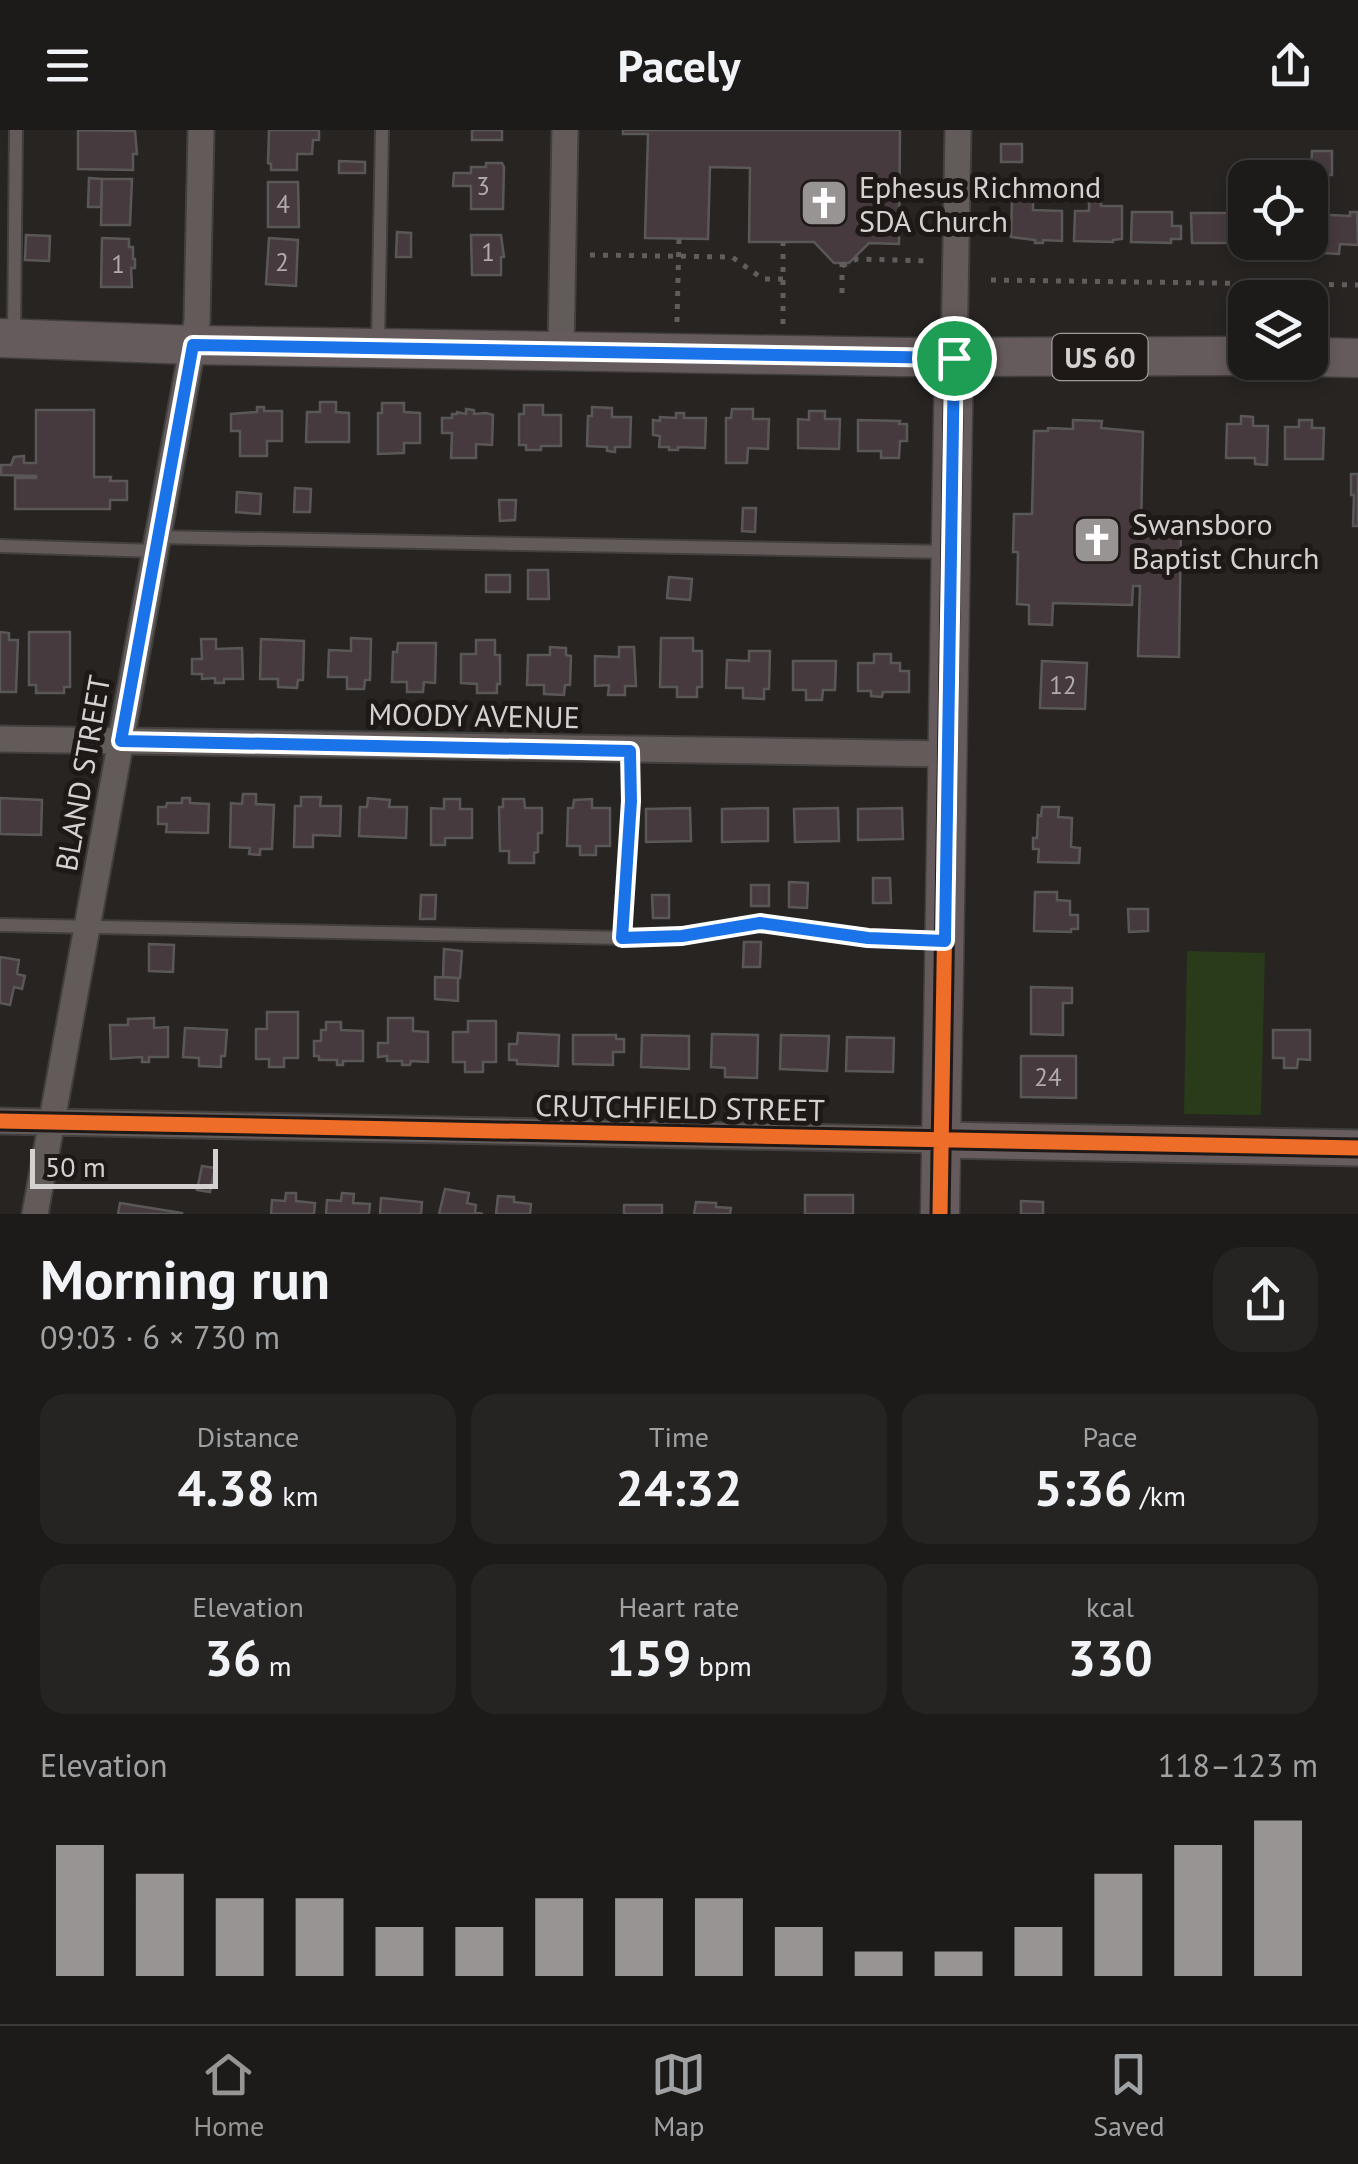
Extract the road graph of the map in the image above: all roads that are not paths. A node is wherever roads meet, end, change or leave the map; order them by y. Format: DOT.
graph roads {
  1 [pos="16,130"];
  2 [pos="201,130"];
  3 [pos="382,130"];
  4 [pos="566,130"];
  5 [pos="958,130"];
  6 [pos="7,338"];
  7 [pos="193,345"];
  8 [pos="378,348"];
  9 [pos="561,350"];
  10 [pos="1228,356"];
  11 [pos="1328,357"];
  12 [pos="954,358"];
  13 [pos="1358,358"];
  14 [pos="156,544"];
  15 [pos="0,546"];
  16 [pos="950,552"];
  17 [pos="0,739"];
  18 [pos="121,741"];
  19 [pos="630,751"];
  20 [pos="948,754"];
  21 [pos="0,926"];
  22 [pos="86,929"];
  23 [pos="622,938"];
  24 [pos="945,941"];
  25 [pos="0,1121"];
  26 [pos="51,1122"];
  27 [pos="942,1140"];
  28 [pos="1358,1148"];
  29 [pos="35,1214"];
  30 [pos="940,1214"];
  1 -- 6 [label="lane"];
  2 -- 7 [label="street, BLAND STREET"];
  3 -- 8 [label="lane"];
  4 -- 9 [label="street"];
  5 -- 12 [label="street"];
  6 -- 7 [label="main road"];
  7 -- 8 [label="main road"];
  7 -- 14 [label="street, BLAND STREET"];
  8 -- 9 [label="main road"];
  9 -- 12 [label="main road"];
  10 -- 12 [label="main road, US 60"];
  11 -- 13 [label="main road"];
  12 -- 16 [label="main road"];
  14 -- 15 [label="lane"];
  14 -- 16 [label="lane"];
  14 -- 18 [label="street, BLAND STREET"];
  16 -- 20 [label="main road"];
  17 -- 18 [label="street, MOODY AVENUE"];
  18 -- 19 [label="street, MOODY AVENUE"];
  18 -- 22 [label="street, BLAND STREET"];
  19 -- 20 [label="street, MOODY AVENUE"];
  19 -- 23 [label="lane"];
  20 -- 24 [label="main road"];
  21 -- 22 [label="lane"];
  22 -- 23 [label="lane"];
  22 -- 26 [label="street, BLAND STREET"];
  23 -- 24 [label="lane"];
  24 -- 27 [label="main road"];
  25 -- 26 [label="street, CRUTCHFIELD STREET"];
  26 -- 27 [label="street, CRUTCHFIELD STREET"];
  26 -- 29 [label="street, BLAND STREET"];
  27 -- 28 [label="street, CRUTCHFIELD STREET"];
  27 -- 30 [label="main road"];
}
